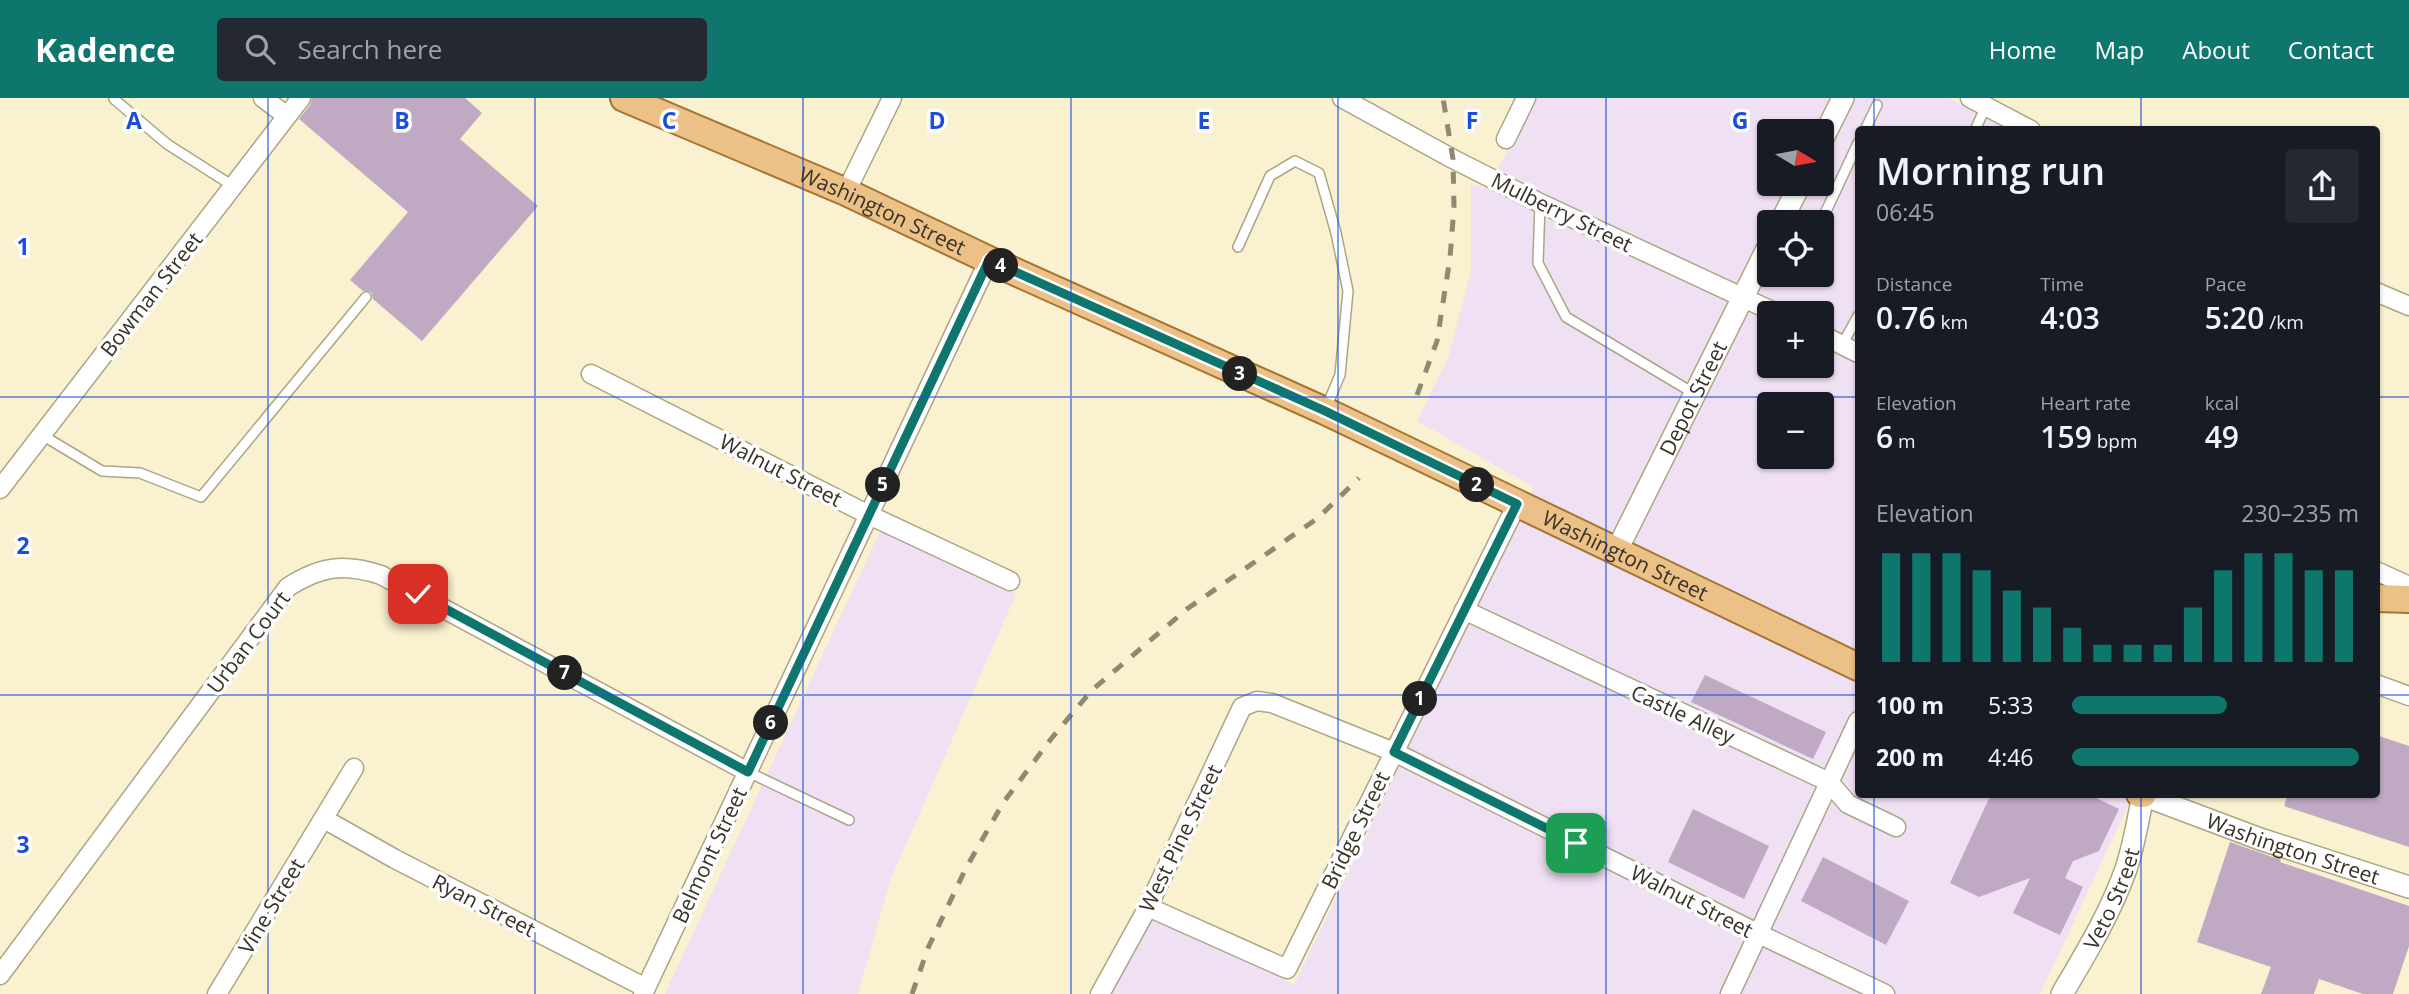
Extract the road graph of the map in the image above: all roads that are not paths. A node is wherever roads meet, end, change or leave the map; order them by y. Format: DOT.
graph roads {
  1 [pos="262,98"];
  2 [pos="301,98"];
  3 [pos="624,98"];
  4 [pos="892,98"];
  5 [pos="1526,98"];
  6 [pos="1843,98"];
  7 [pos="114,99"];
  8 [pos="1347,100"];
  9 [pos="1978,102"];
  10 [pos="1877,105"];
  11 [pos="287,116"];
  12 [pos="1832,119"];
  13 [pos="1867,126"];
  14 [pos="1975,126"];
  15 [pos="2023,126"];
  16 [pos="1506,139"];
  17 [pos="1855,149"];
  18 [pos="233,186"];
  19 [pos="846,192"];
  20 [pos="1540,203"];
  21 [pos="1827,210"];
  22 [pos="1238,247"];
  23 [pos="989,260"];
  24 [pos="1757,269"];
  25 [pos="2380,294"];
  26 [pos="366,297"];
  27 [pos="1743,297"];
  28 [pos="1757,304"];
  29 [pos="2409,306"];
  30 [pos="1855,328"];
  31 [pos="1834,341"];
  32 [pos="1850,349"];
  33 [pos="591,374"];
  34 [pos="1695,394"];
  35 [pos="1325,411"];
  36 [pos="42,435"];
  37 [pos="0,489"];
  38 [pos="1517,504"];
  39 [pos="869,515"];
  40 [pos="1616,552"];
  41 [pos="2380,573"];
  42 [pos="1010,581"];
  43 [pos="2409,586"];
  44 [pos="2380,598"];
  45 [pos="2409,599"];
  46 [pos="1464,610"];
  47 [pos="1855,666"];
  48 [pos="2380,685"];
  49 [pos="2409,696"];
  50 [pos="1272,703"];
  51 [pos="1855,727"];
  52 [pos="1394,752"];
  53 [pos="354,768"];
  54 [pos="748,772"];
  55 [pos="1829,782"];
  56 [pos="2141,798"];
  57 [pos="2150,798"];
  58 [pos="324,819"];
  59 [pos="849,820"];
  60 [pos="1896,827"];
  61 [pos="2409,887"];
  62 [pos="1148,907"];
  63 [pos="1759,934"];
  64 [pos="0,975"];
  65 [pos="644,991"];
  66 [pos="218,994"];
  67 [pos="1100,994"];
  68 [pos="1730,994"];
  69 [pos="1885,994"];
  70 [pos="2062,994"];
  1 -- 11 [label="street"];
  2 -- 11 [label="street, Bowman Street"];
  3 -- 19 [label="main road, Washington Street"];
  4 -- 19 [label="street"];
  5 -- 16 [label="street"];
  6 -- 12 [label="street"];
  7 -- 18 [label="lane"];
  8 -- 20 [label="street, Mulberry Street"];
  9 -- 14 [label="lane"];
  9 -- 15 [label="street"];
  10 -- 13 [label="lane"];
  11 -- 18 [label="street, Bowman Street"];
  17 -- 21 [label="lane"];
  18 -- 36 [label="street, Bowman Street"];
  19 -- 23 [label="main road, Washington Street"];
  20 -- 27 [label="street, Mulberry Street"];
  20 -- 34 [label="lane"];
  22 -- 35 [label="lane"];
  23 -- 35 [label="main road, Washington Street"];
  23 -- 39 [label="street, Belmont Street"];
  24 -- 27 [label="street, Depot Street"];
  25 -- 29 [label="street"];
  26 -- 36 [label="lane"];
  27 -- 28 [label="street, Mulberry Street"];
  27 -- 34 [label="street, Depot Street"];
  30 -- 32 [label="lane"];
  31 -- 32 [label="street"];
  33 -- 39 [label="street, Walnut Street"];
  34 -- 40 [label="street, Depot Street"];
  35 -- 38 [label="main road, Washington Street"];
  36 -- 37 [label="street, Bowman Street"];
  38 -- 40 [label="main road, Washington Street"];
  38 -- 46 [label="street, Bridge Street"];
  39 -- 42 [label="street, Walnut Street"];
  39 -- 54 [label="street, Belmont Street"];
  40 -- 47 [label="main road, Washington Street"];
  41 -- 43 [label="street"];
  44 -- 45 [label="main road"];
  46 -- 52 [label="street, Bridge Street"];
  46 -- 55 [label="street, Castle Alley"];
  48 -- 49 [label="street"];
  50 -- 52 [label="street, Walnut Street"];
  50 -- 62 [label="street, West Pine Street"];
  51 -- 55 [label="street"];
  52 -- 62 [label="street, Bridge Street"];
  52 -- 63 [label="street, Walnut Street"];
  53 -- 58 [label="street, Vine Street"];
  54 -- 59 [label="lane"];
  54 -- 64 [label="street, Urban Court"];
  54 -- 65 [label="street, Belmont Street"];
  55 -- 60 [label="street, Castle Alley"];
  55 -- 63 [label="street"];
  56 -- 70 [label="street, Veto Street"];
  57 -- 61 [label="street, Washington Street"];
  58 -- 65 [label="street, Ryan Street"];
  58 -- 66 [label="street, Vine Street"];
  62 -- 67 [label="street, West Pine Street"];
  63 -- 68 [label="street"];
  63 -- 69 [label="street, Walnut Street"];
}
